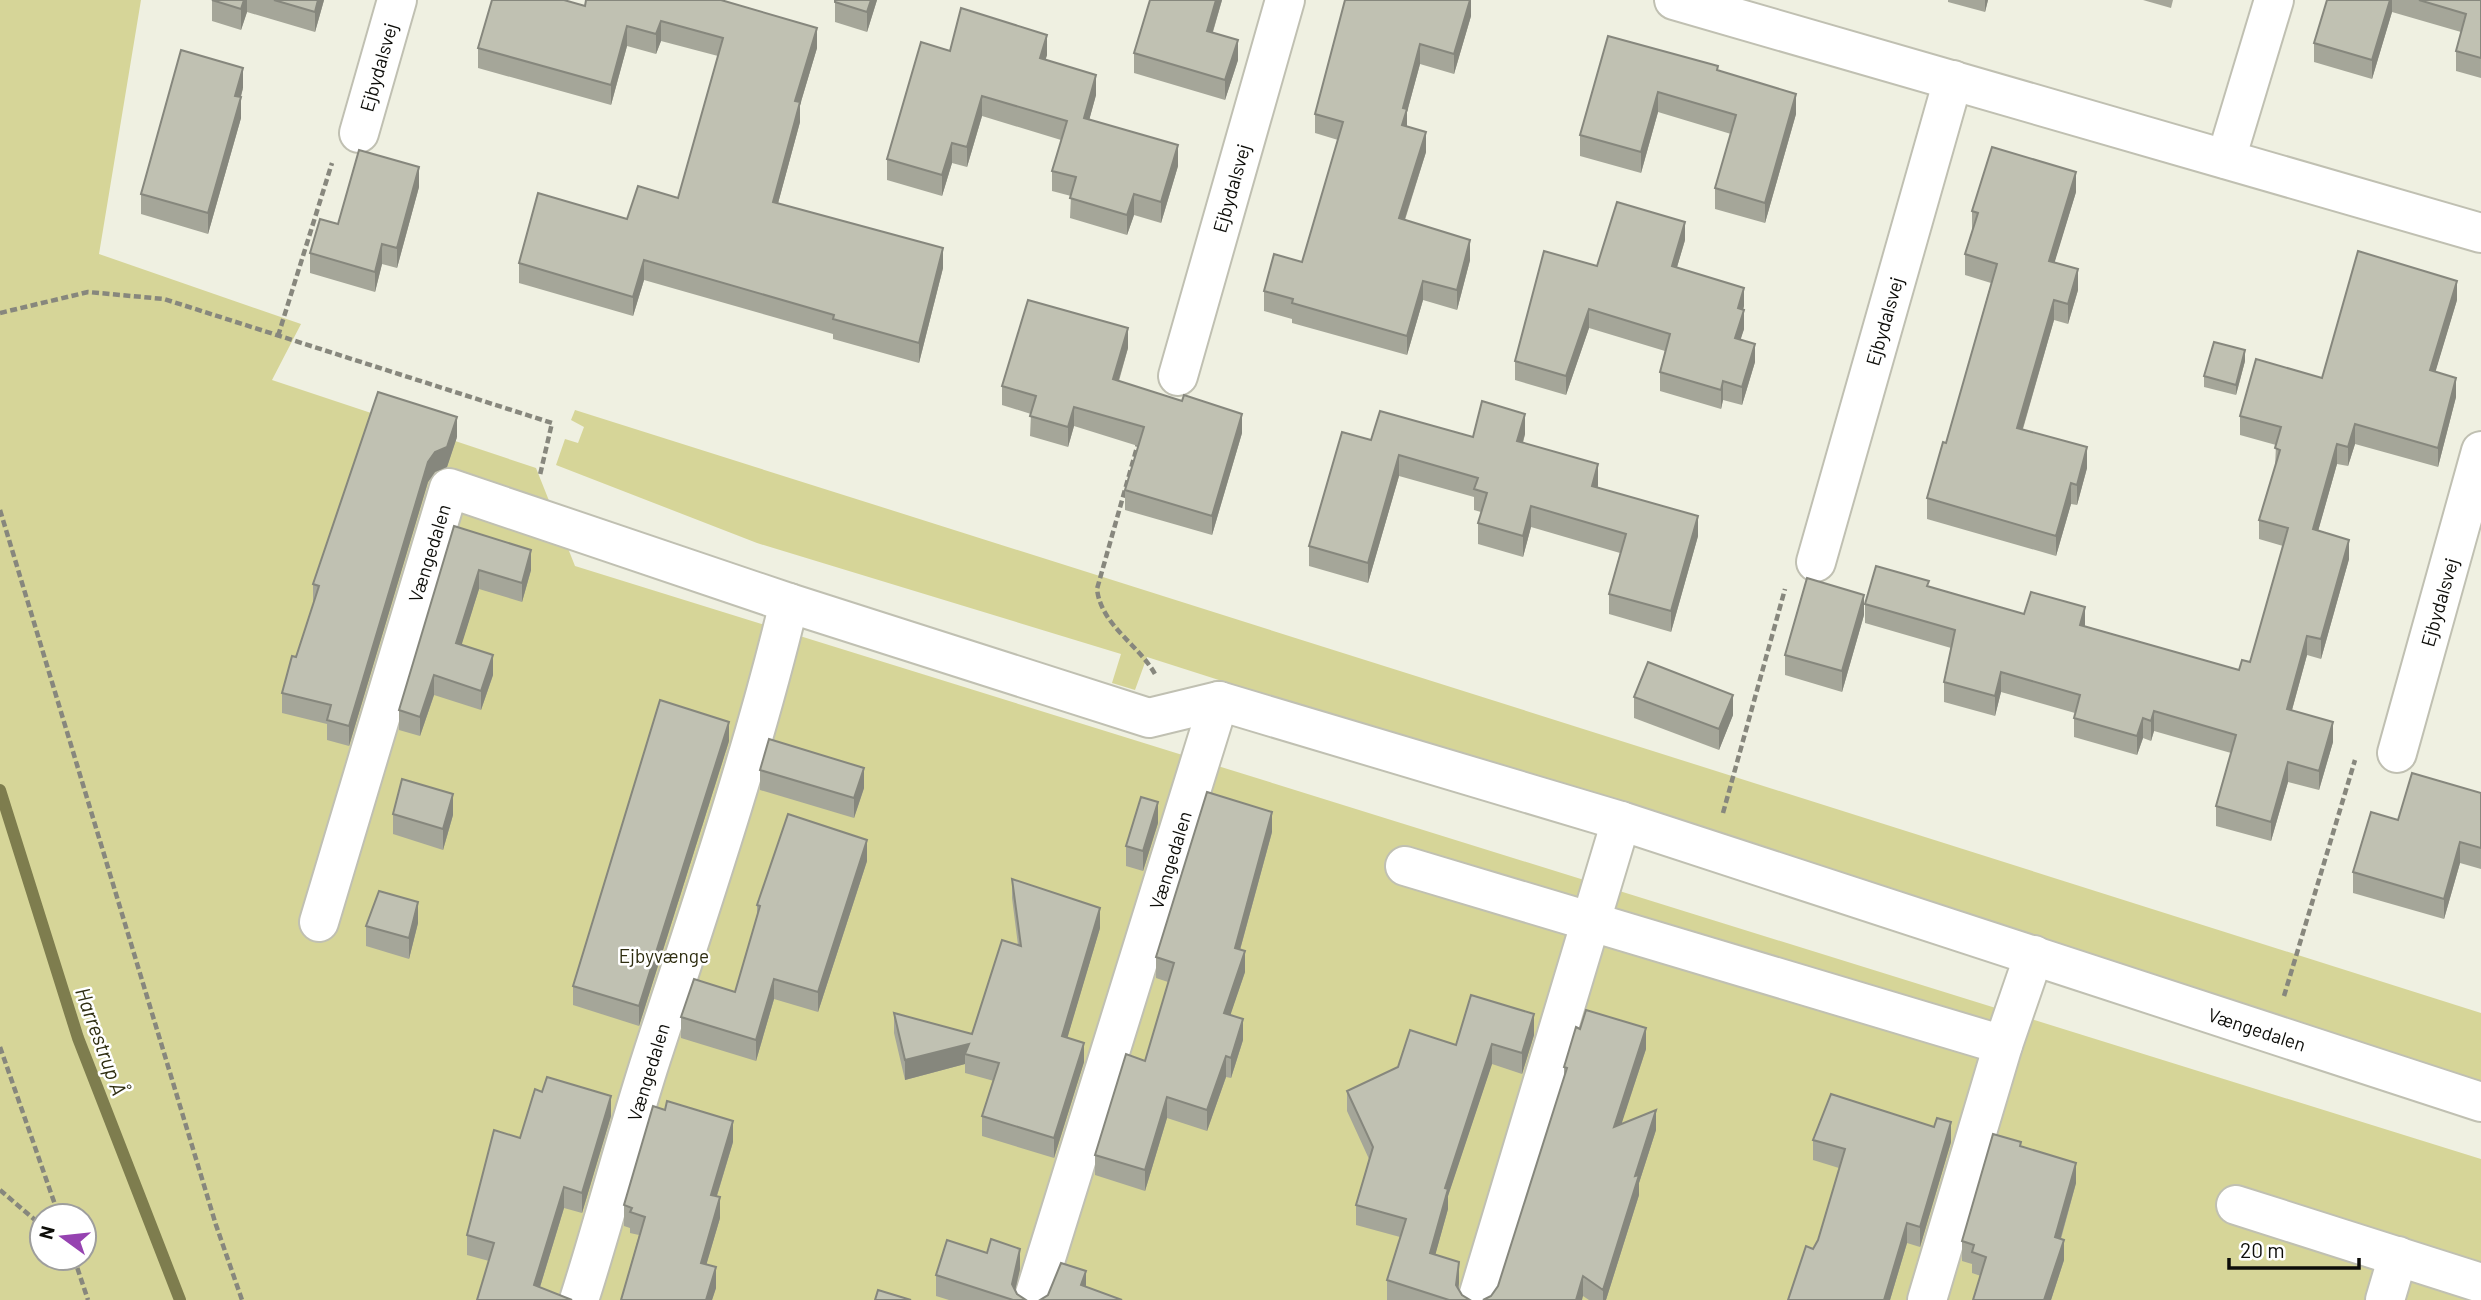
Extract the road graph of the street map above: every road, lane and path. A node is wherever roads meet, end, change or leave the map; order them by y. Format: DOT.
graph roads {
  1 [pos="397,0"];
  2 [pos="1285,0"];
  3 [pos="1674,0"];
  4 [pos="2274,0"];
  5 [pos="1953,80"];
  6 [pos="359,133"];
  7 [pos="2226,159"];
  8 [pos="2481,233"];
  9 [pos="0,313"];
  10 [pos="278,336"];
  11 [pos="1178,376"];
  12 [pos="1142,429"];
  13 [pos="2481,451"];
  14 [pos="0,510"];
  15 [pos="530,515"];
  16 [pos="1816,562"];
  17 [pos="789,603"];
  18 [pos="1219,701"];
  19 [pos="1177,712"];
  20 [pos="2397,752"];
  21 [pos="1734,777"];
  22 [pos="1620,821"];
  23 [pos="1405,866"];
  24 [pos="1591,921"];
  25 [pos="319,922"];
  26 [pos="2034,955"];
  27 [pos="2273,1034"];
  28 [pos="2003,1045"];
  29 [pos="0,1047"];
  30 [pos="2481,1102"];
  31 [pos="0,1190"];
  32 [pos="54,1202"];
  33 [pos="2236,1205"];
  34 [pos="28,1214"];
  35 [pos="2398,1256"];
  36 [pos="79,1272"];
  37 [pos="2481,1283"];
  38 [pos="88,1300"];
  39 [pos="242,1300"];
  40 [pos="579,1300"];
  41 [pos="1033,1300"];
  42 [pos="1477,1300"];
  43 [pos="1927,1300"];
  44 [pos="2385,1300"];
  1 -- 6 [label="street, Ejbydalsvej"];
  2 -- 11 [label="street, Ejbydalsvej"];
  3 -- 5 [label="street"];
  4 -- 7 [label="street"];
  5 -- 7 [label="street"];
  5 -- 16 [label="street, Ejbydalsvej"];
  6 -- 10 [label="path"];
  7 -- 8 [label="street"];
  9 -- 10 [label="path"];
  10 -- 15 [label="path"];
  12 -- 19 [label="path"];
  13 -- 20 [label="street, Ejbydalsvej"];
  14 -- 39 [label="path"];
  15 -- 17 [label="street, Vængedalen"];
  15 -- 25 [label="street, Vængedalen"];
  16 -- 21 [label="path"];
  17 -- 19 [label="street, Vængedalen"];
  17 -- 40 [label="street, Vængedalen"];
  18 -- 19 [label="street, Vængedalen"];
  18 -- 22 [label="street, Vængedalen"];
  18 -- 41 [label="street, Vængedalen"];
  20 -- 27 [label="path"];
  22 -- 24 [label="street"];
  22 -- 26 [label="street, Vængedalen"];
  23 -- 24 [label="street"];
  24 -- 28 [label="street"];
  24 -- 42 [label="street"];
  26 -- 27 [label="street, Vængedalen"];
  26 -- 28 [label="street"];
  27 -- 30 [label="street, Vængedalen"];
  28 -- 43 [label="street"];
  29 -- 32 [label="path"];
  31 -- 34 [label="path"];
  33 -- 35 [label="street"];
  35 -- 37 [label="street"];
  35 -- 44 [label="street"];
  36 -- 38 [label="path"];
}
